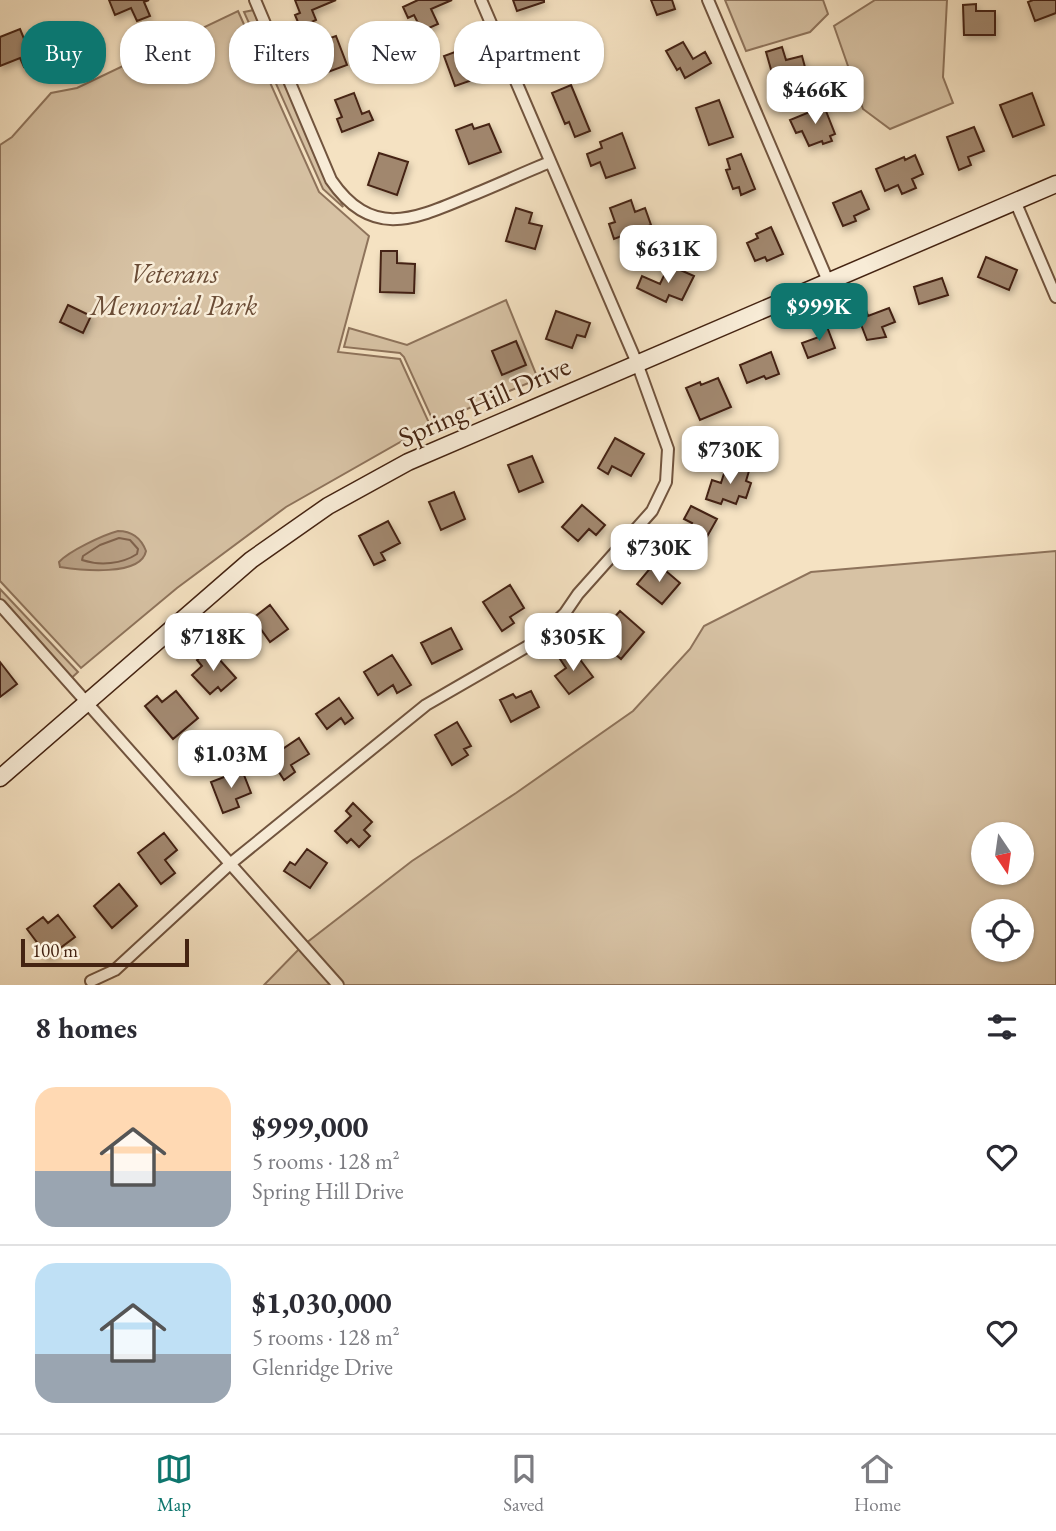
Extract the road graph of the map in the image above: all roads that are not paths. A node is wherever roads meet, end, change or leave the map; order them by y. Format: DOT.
graph roads {
  1 [pos="254,0"];
  2 [pos="481,0"];
  3 [pos="708,0"];
  4 [pos="550,162"];
  5 [pos="1056,184"];
  6 [pos="1015,201"];
  7 [pos="828,281"];
  8 [pos="1056,297"];
  9 [pos="638,363"];
  10 [pos="0,605"];
  11 [pos="86,702"];
  12 [pos="0,778"];
  13 [pos="230,864"];
  14 [pos="91,981"];
  15 [pos="338,985"];
  1 -- 4 [label="street"];
  2 -- 4 [label="street"];
  3 -- 7 [label="street"];
  4 -- 9 [label="street"];
  5 -- 6 [label="main road, Spring Hill Drive"];
  6 -- 7 [label="main road, Spring Hill Drive"];
  6 -- 8 [label="street"];
  7 -- 9 [label="main road, Spring Hill Drive"];
  9 -- 11 [label="main road, Spring Hill Drive"];
  9 -- 13 [label="street"];
  10 -- 11 [label="street"];
  11 -- 12 [label="main road, Spring Hill Drive"];
  11 -- 13 [label="street"];
  13 -- 14 [label="street"];
  13 -- 15 [label="street"];
}
